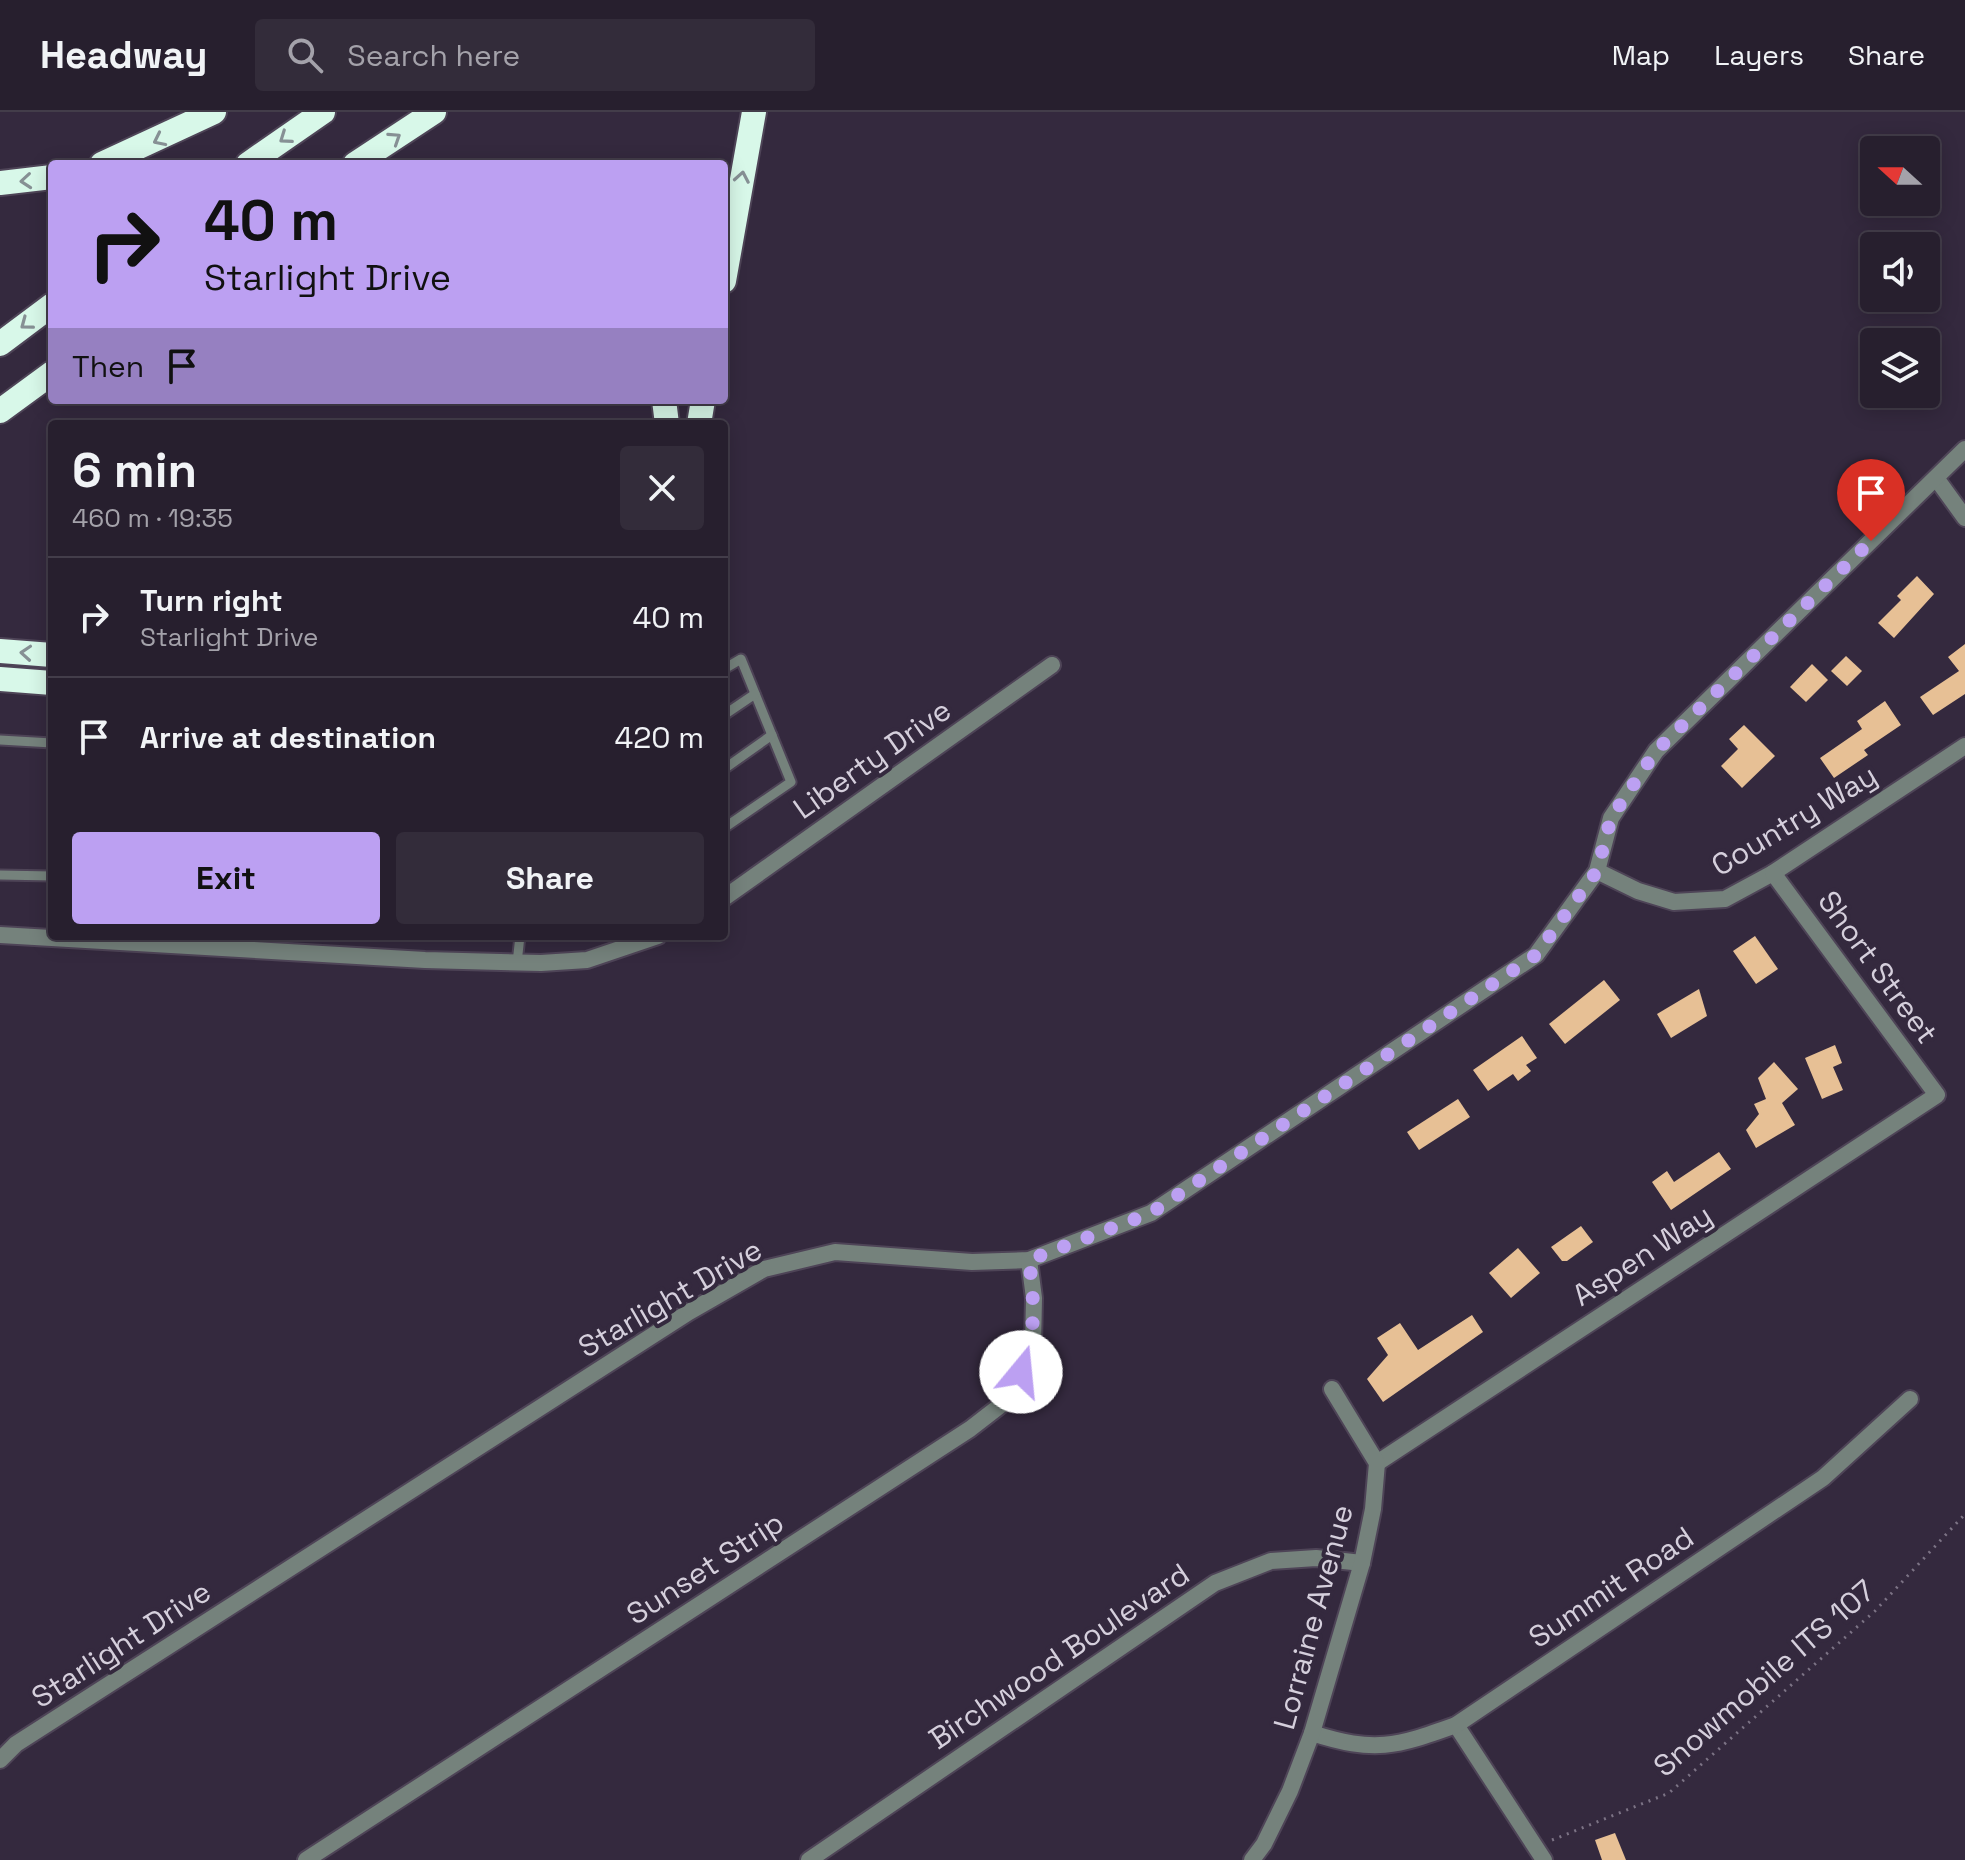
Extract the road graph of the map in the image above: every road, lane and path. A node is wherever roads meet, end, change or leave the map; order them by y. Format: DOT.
graph roads {
  1 [pos="214,112"];
  2 [pos="323,112"];
  3 [pos="434,112"];
  4 [pos="754,112"];
  5 [pos="111,160"];
  6 [pos="254,160"];
  7 [pos="361,160"];
  8 [pos="48,177"];
  9 [pos="0,183"];
  10 [pos="728,258"];
  11 [pos="48,308"];
  12 [pos="0,344"];
  13 [pos="48,376"];
  14 [pos="48,396"];
  15 [pos="0,411"];
  16 [pos="0,426"];
  17 [pos="1965,449"];
  18 [pos="1936,478"];
  19 [pos="1965,518"];
  20 [pos="0,651"];
  21 [pos="48,655"];
  22 [pos="1052,665"];
  23 [pos="728,667"];
  24 [pos="0,679"];
  25 [pos="48,683"];
  26 [pos="755,694"];
  27 [pos="728,712"];
  28 [pos="772,735"];
  29 [pos="0,740"];
  30 [pos="48,743"];
  31 [pos="1965,746"];
  32 [pos="728,766"];
  33 [pos="728,825"];
  34 [pos="1597,871"];
  35 [pos="1773,873"];
  36 [pos="0,875"];
  37 [pos="48,876"];
  38 [pos="728,895"];
  39 [pos="0,935"];
  40 [pos="48,936"];
  41 [pos="165,940"];
  42 [pos="520,940"];
  43 [pos="643,940"];
  44 [pos="248,943"];
  45 [pos="517,963"];
  46 [pos="1937,1095"];
  47 [pos="1029,1260"];
  48 [pos="1332,1389"];
  49 [pos="1910,1399"];
  50 [pos="1377,1463"];
  51 [pos="1965,1514"];
  52 [pos="1362,1563"];
  53 [pos="1456,1725"];
  54 [pos="1312,1733"];
  55 [pos="0,1760"];
  56 [pos="1545,1843"];
  57 [pos="306,1860"];
  58 [pos="809,1860"];
  59 [pos="1252,1860"];
  60 [pos="1544,1860"];
  1 -- 5 [label="highway, one-way"];
  2 -- 6 [label="highway, one-way"];
  7 -- 3 [label="highway, one-way"];
  10 -- 4 [label="highway, one-way"];
  8 -- 9 [label="highway, one-way"];
  11 -- 12 [label="highway, one-way"];
  13 -- 15 [label="highway"];
  14 -- 16 [label="highway"];
  17 -- 18 [label="street, Starlight Drive"];
  18 -- 19 [label="street"];
  18 -- 34 [label="street, Starlight Drive"];
  21 -- 20 [label="highway, one-way"];
  22 -- 38 [label="street, Liberty Drive"];
  23 -- 26 [label="lane"];
  24 -- 25 [label="highway"];
  26 -- 27 [label="lane"];
  26 -- 28 [label="lane"];
  28 -- 32 [label="lane"];
  28 -- 33 [label="lane"];
  29 -- 30 [label="lane"];
  31 -- 35 [label="street, Country Way"];
  34 -- 35 [label="street, Country Way"];
  34 -- 47 [label="street, Starlight Drive"];
  35 -- 46 [label="street, Short Street"];
  36 -- 37 [label="lane"];
  39 -- 40 [label="street"];
  41 -- 44 [label="street"];
  42 -- 45 [label="lane"];
  43 -- 45 [label="street"];
  44 -- 45 [label="street"];
  46 -- 50 [label="street, Aspen Way"];
  47 -- 55 [label="street, Starlight Drive"];
  47 -- 57 [label="street, Sunset Strip"];
  48 -- 50 [label="street"];
  49 -- 53 [label="street, Summit Road"];
  50 -- 52 [label="street, Lorraine Avenue"];
  51 -- 56 [label="path, Snowmobile ITS 107"];
  52 -- 54 [label="street, Lorraine Avenue"];
  52 -- 58 [label="street, Birchwood Boulevard"];
  53 -- 54 [label="street, Summit Road"];
  53 -- 60 [label="street"];
  54 -- 59 [label="street, Lorraine Avenue"];
}
